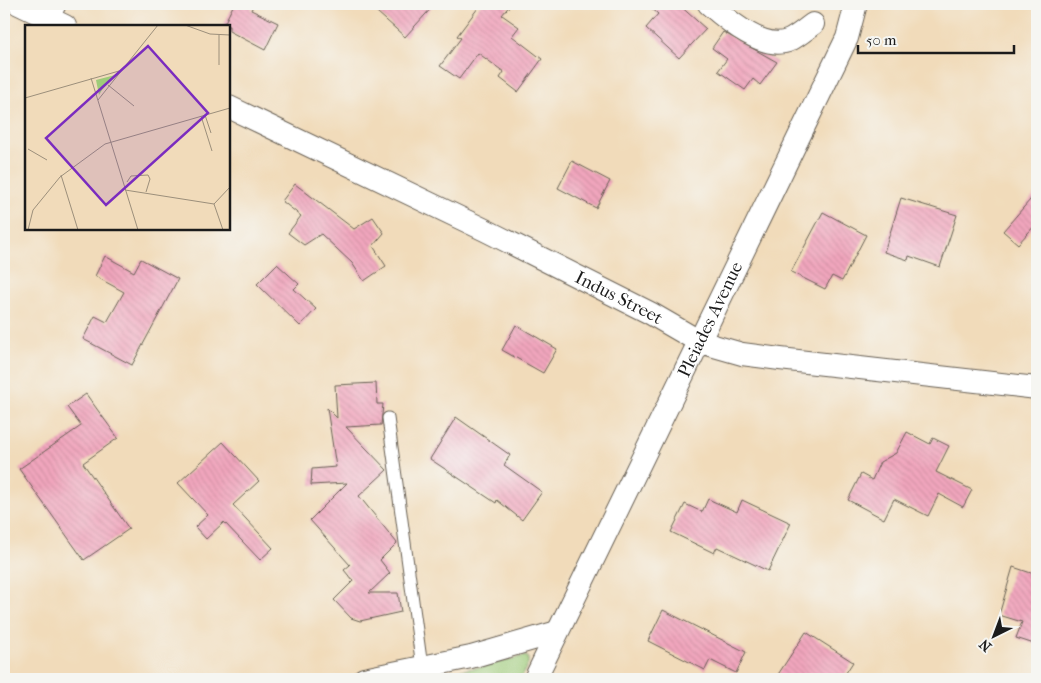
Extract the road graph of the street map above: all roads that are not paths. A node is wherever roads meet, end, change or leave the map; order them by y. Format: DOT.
graph roads {
  1 [pos="709,4"];
  2 [pos="856,4"];
  3 [pos="812,24"];
  4 [pos="230,106"];
  5 [pos="700,342"];
  6 [pos="1037,388"];
  7 [pos="388,418"];
  8 [pos="557,632"];
  9 [pos="422,667"];
  10 [pos="364,679"];
  11 [pos="535,679"];
  1 -- 3 [label="street"];
  2 -- 5 [label="street, Pleiades Avenue"];
  4 -- 5 [label="street, Indus Street"];
  5 -- 6 [label="street, Indus Street"];
  5 -- 8 [label="street, Pleiades Avenue"];
  7 -- 9 [label="lane"];
  8 -- 9 [label="street"];
  8 -- 11 [label="street, Pleiades Avenue"];
  9 -- 10 [label="street"];
}
